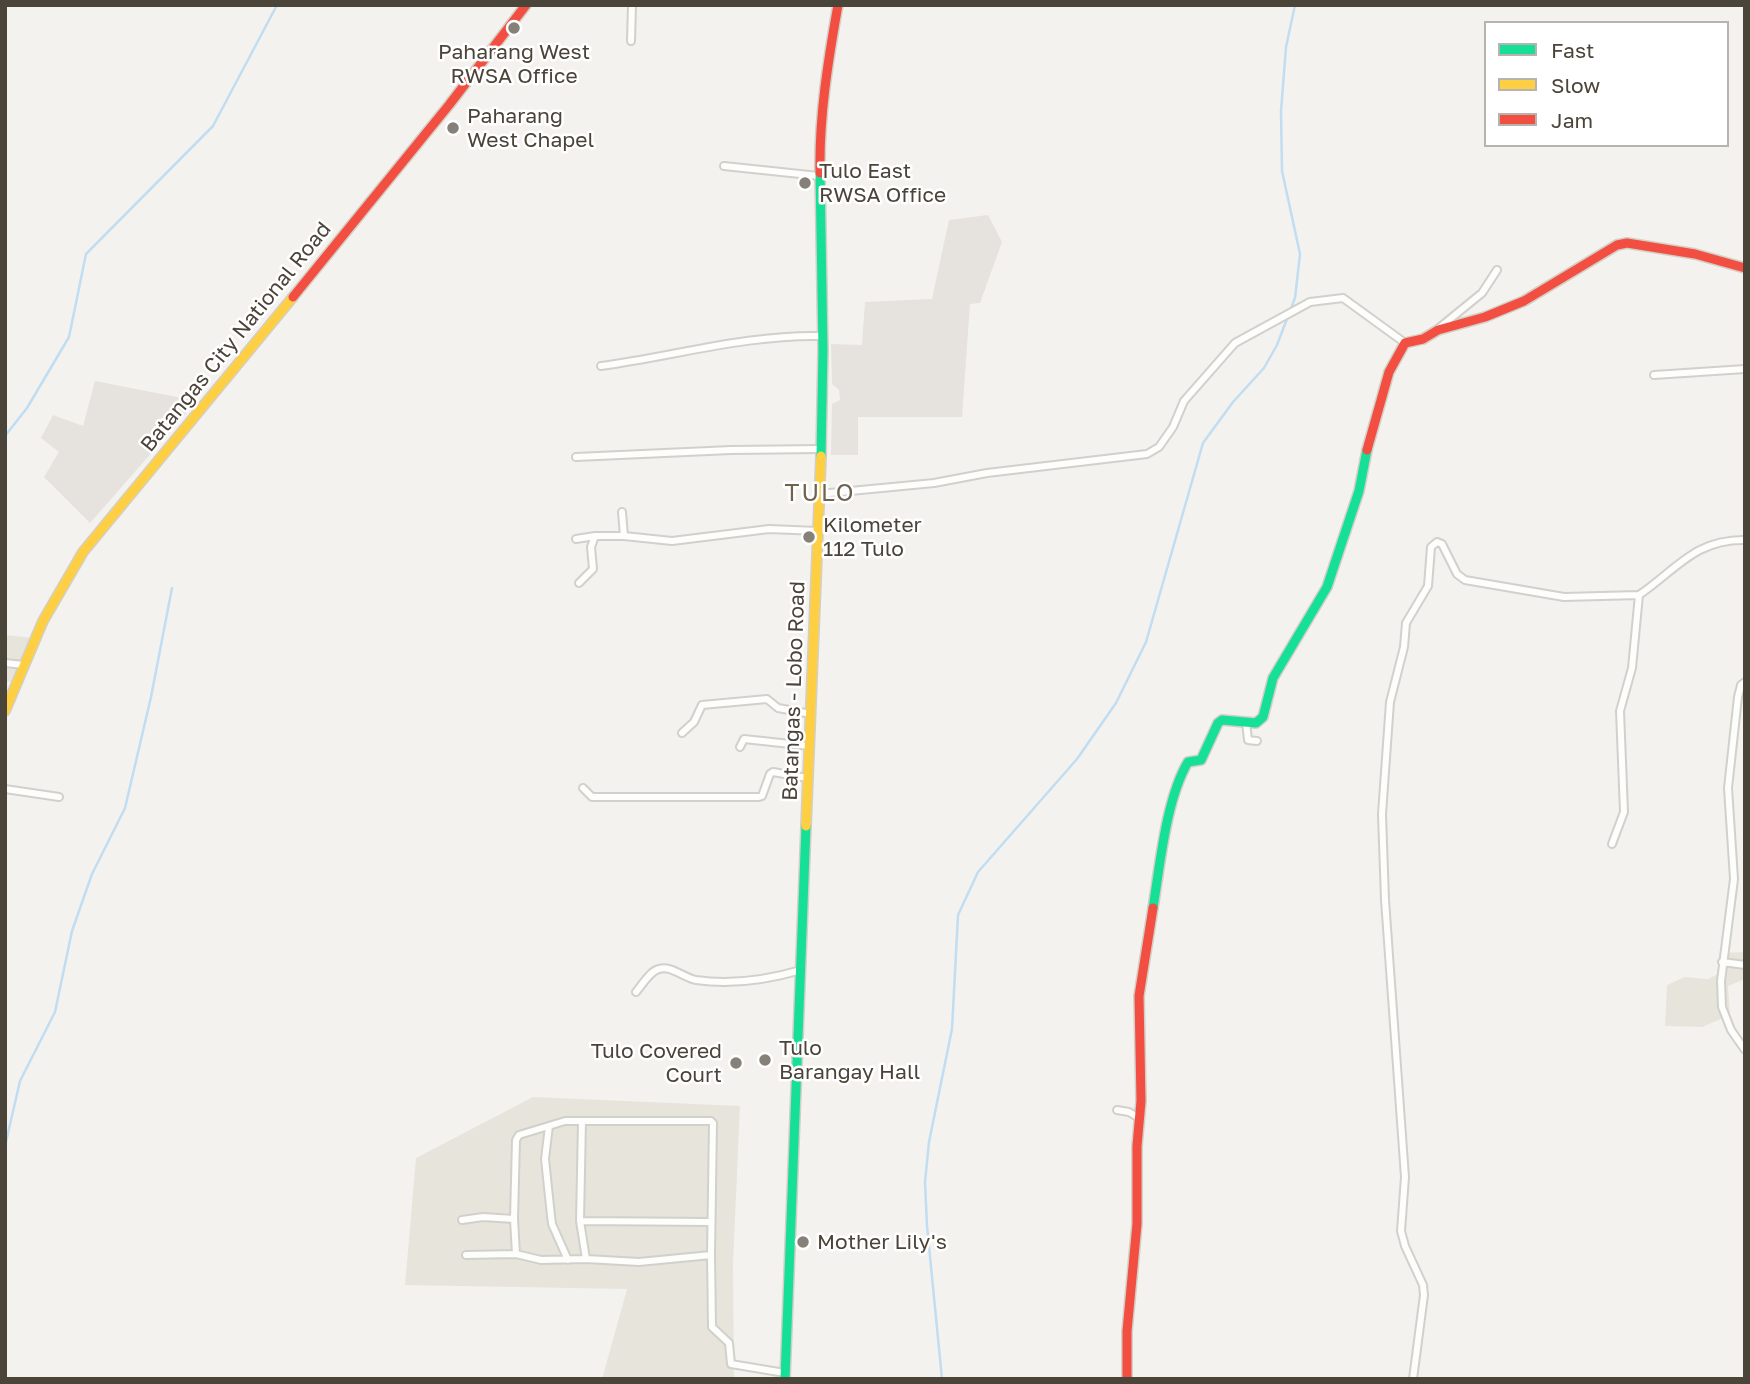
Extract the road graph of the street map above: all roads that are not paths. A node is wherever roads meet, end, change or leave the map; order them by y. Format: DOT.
graph roads {
  1 [pos="526,5"];
  2 [pos="632,5"];
  3 [pos="838,5"];
  4 [pos="631,41"];
  5 [pos="724,166"];
  6 [pos="819,176"];
  7 [pos="1745,268"];
  8 [pos="1497,270"];
  9 [pos="1438,330"];
  10 [pos="823,336"];
  11 [pos="1405,343"];
  12 [pos="601,366"];
  13 [pos="1745,369"];
  14 [pos="1654,375"];
  15 [pos="821,449"];
  16 [pos="576,457"];
  17 [pos="819,494"];
  18 [pos="622,512"];
  19 [pos="818,531"];
  20 [pos="595,536"];
  21 [pos="624,536"];
  22 [pos="576,539"];
  23 [pos="1745,540"];
  24 [pos="579,583"];
  25 [pos="1639,595"];
  26 [pos="5,663"];
  27 [pos="24,665"];
  28 [pos="1745,682"];
  29 [pos="5,711"];
  30 [pos="811,714"];
  31 [pos="1245,722"];
  32 [pos="681,733"];
  33 [pos="1257,741"];
  34 [pos="809,746"];
  35 [pos="740,747"];
  36 [pos="807,778"];
  37 [pos="583,788"];
  38 [pos="5,789"];
  39 [pos="59,797"];
  40 [pos="1612,844"];
  41 [pos="1722,962"];
  42 [pos="1745,965"];
  43 [pos="800,970"];
  44 [pos="636,992"];
  45 [pos="1745,1050"];
  46 [pos="1117,1110"];
  47 [pos="1139,1118"];
  48 [pos="582,1121"];
  49 [pos="549,1126"];
  50 [pos="514,1219"];
  51 [pos="462,1220"];
  52 [pos="580,1221"];
  53 [pos="711,1222"];
  54 [pos="516,1254"];
  55 [pos="466,1255"];
  56 [pos="710,1255"];
  57 [pos="568,1259"];
  58 [pos="586,1259"];
  59 [pos="785,1376"];
  60 [pos="1127,1379"];
  61 [pos="1413,1379"];
  1 -- 27 [label="street, Batangas City National Road"];
  2 -- 4 [label="street"];
  3 -- 6 [label="street, Batangas - Lobo Road"];
  5 -- 6 [label="street"];
  6 -- 10 [label="street, Batangas - Lobo Road"];
  7 -- 9 [label="street"];
  8 -- 9 [label="street"];
  9 -- 11 [label="street"];
  10 -- 12 [label="street"];
  10 -- 15 [label="street, Batangas - Lobo Road"];
  11 -- 17 [label="street"];
  11 -- 31 [label="street"];
  13 -- 14 [label="street"];
  15 -- 16 [label="street"];
  15 -- 17 [label="street, Batangas - Lobo Road"];
  17 -- 19 [label="street, Batangas - Lobo Road"];
  18 -- 21 [label="street"];
  19 -- 21 [label="street"];
  19 -- 30 [label="street, Batangas - Lobo Road"];
  20 -- 21 [label="street"];
  20 -- 22 [label="street"];
  20 -- 24 [label="street"];
  23 -- 25 [label="street"];
  25 -- 40 [label="street"];
  25 -- 61 [label="street"];
  26 -- 27 [label="street"];
  27 -- 29 [label="street, Batangas City National Road"];
  28 -- 41 [label="street"];
  30 -- 32 [label="street"];
  30 -- 34 [label="street, Batangas - Lobo Road"];
  31 -- 33 [label="street"];
  31 -- 47 [label="street"];
  34 -- 35 [label="street"];
  34 -- 36 [label="street, Batangas - Lobo Road"];
  36 -- 37 [label="street"];
  36 -- 43 [label="street, Batangas - Lobo Road"];
  38 -- 39 [label="street"];
  41 -- 42 [label="street"];
  41 -- 45 [label="street"];
  43 -- 44 [label="street"];
  43 -- 59 [label="street, Batangas - Lobo Road"];
  46 -- 47 [label="street"];
  47 -- 60 [label="street"];
  48 -- 49 [label="street"];
  48 -- 52 [label="street"];
  48 -- 53 [label="street"];
  49 -- 50 [label="street"];
  49 -- 57 [label="street"];
  50 -- 51 [label="street"];
  50 -- 54 [label="street"];
  52 -- 53 [label="street"];
  52 -- 58 [label="street"];
  53 -- 56 [label="street"];
  54 -- 55 [label="street"];
  54 -- 57 [label="street"];
  56 -- 58 [label="street"];
  56 -- 59 [label="street"];
  57 -- 58 [label="street"];
}
